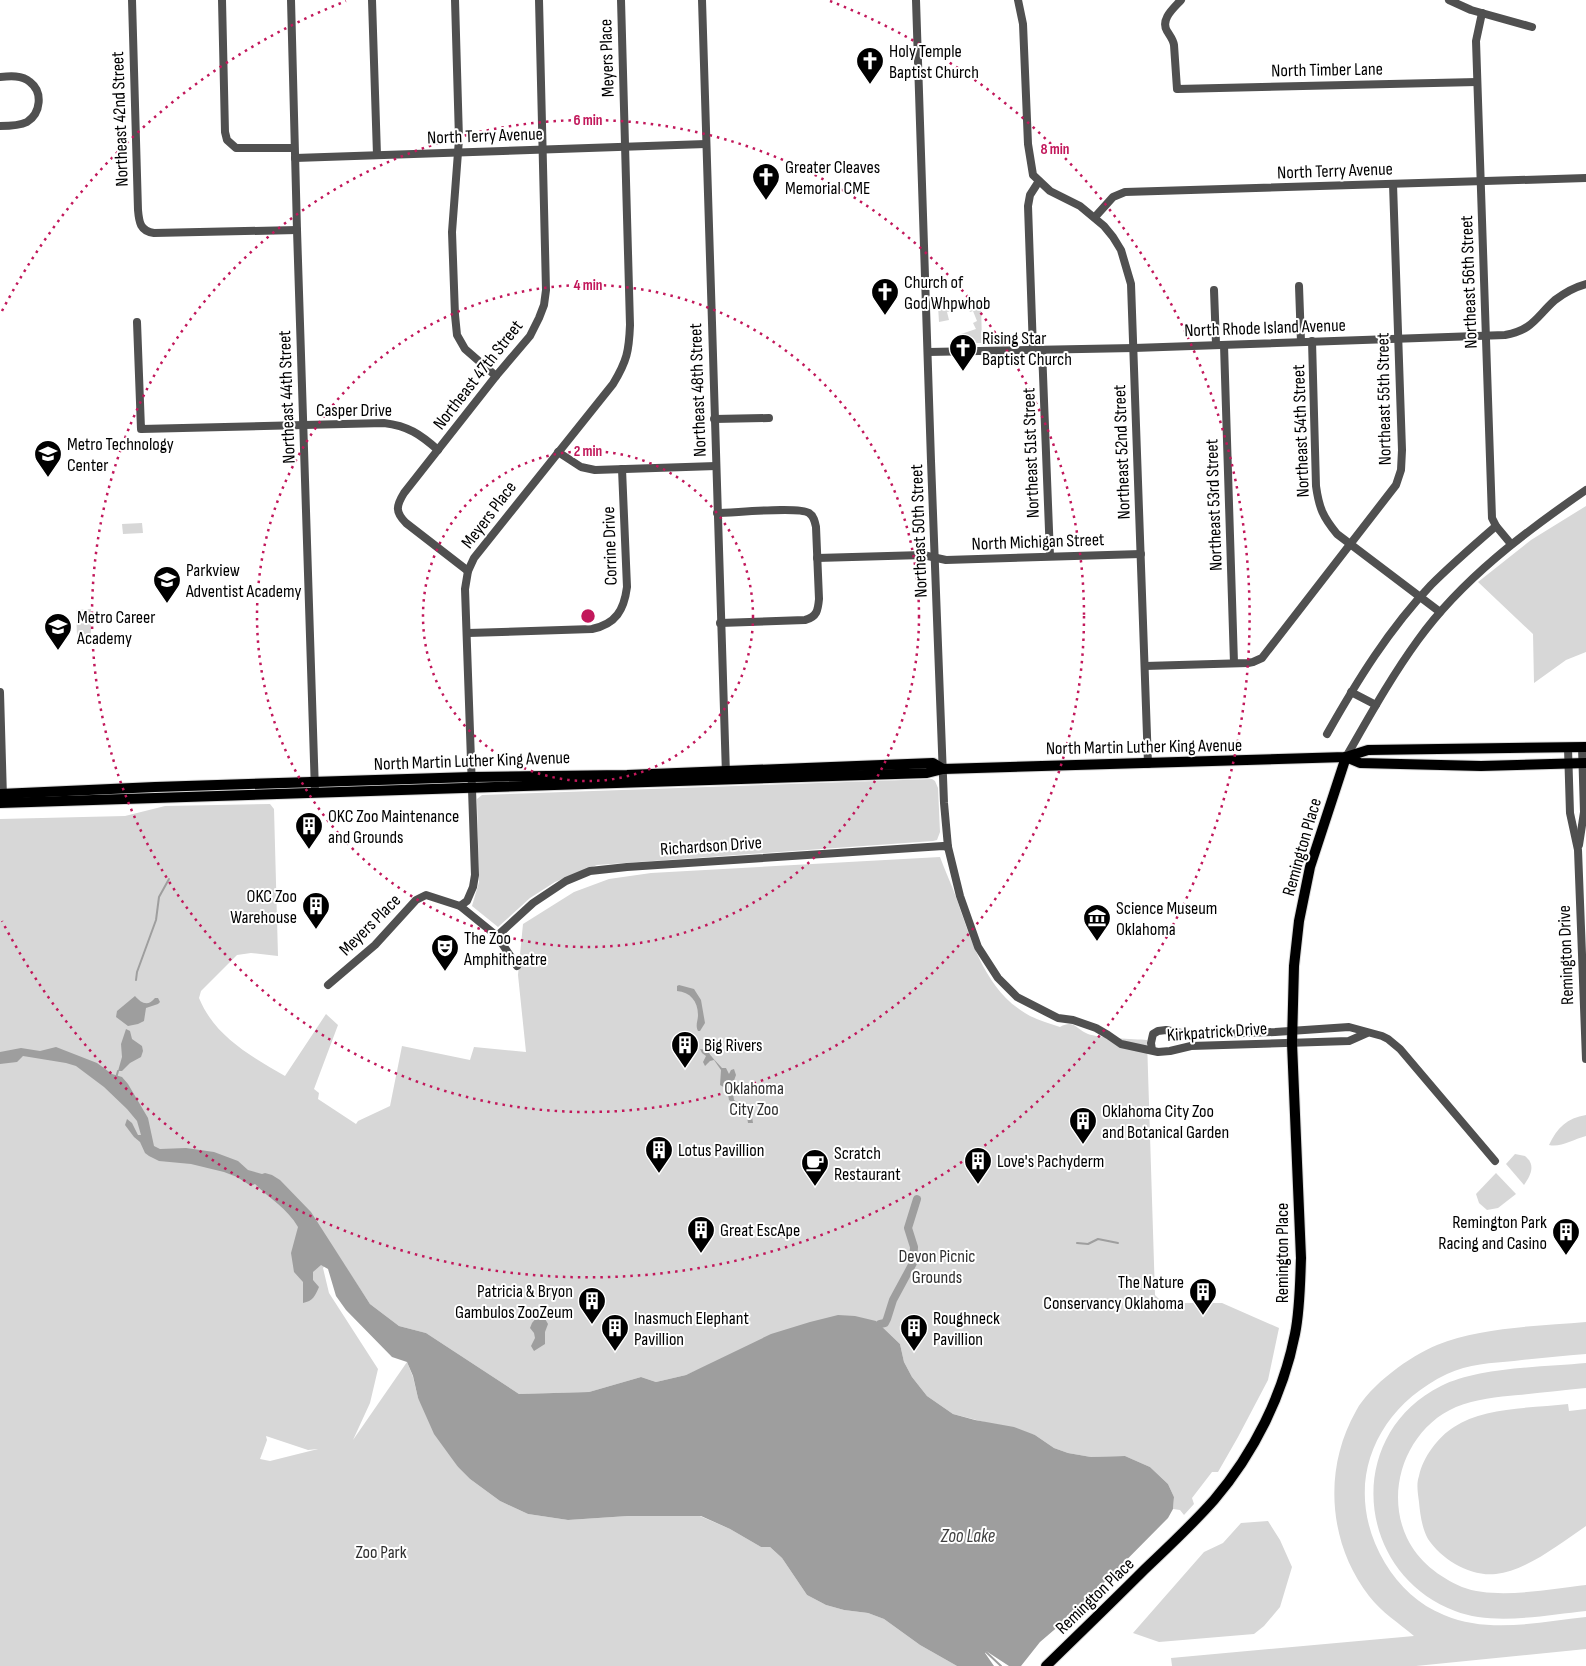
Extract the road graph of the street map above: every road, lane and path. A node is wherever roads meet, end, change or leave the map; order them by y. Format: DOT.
graph roads {
  1 [pos="132,0"];
  2 [pos="222,0"];
  3 [pos="291,0"];
  4 [pos="372,0"];
  5 [pos="454,0"];
  6 [pos="539,0"];
  7 [pos="621,0"];
  8 [pos="702,0"];
  9 [pos="916,0"];
  10 [pos="1018,0"];
  11 [pos="1182,0"];
  12 [pos="1449,0"];
  13 [pos="1482,13"];
  14 [pos="1532,27"];
  15 [pos="0,77"];
  16 [pos="1477,82"];
  17 [pos="0,126"];
  18 [pos="706,144"];
  19 [pos="624,146"];
  20 [pos="294,148"];
  21 [pos="542,149"];
  22 [pos="458,152"];
  23 [pos="377,155"];
  24 [pos="295,158"];
  25 [pos="1586,178"];
  26 [pos="1039,182"];
  27 [pos="1481,182"];
  28 [pos="1393,184"];
  29 [pos="1095,217"];
  30 [pos="296,230"];
  31 [pos="1586,284"];
  32 [pos="1299,286"];
  33 [pos="1214,290"];
  34 [pos="137,322"];
  35 [pos="1486,337"];
  36 [pos="1398,339"];
  37 [pos="1312,341"];
  38 [pos="1301,342"];
  39 [pos="1220,344"];
  40 [pos="1134,348"];
  41 [pos="1042,349"];
  42 [pos="1033,350"];
  43 [pos="928,352"];
  44 [pos="496,376"];
  45 [pos="769,418"];
  46 [pos="714,419"];
  47 [pos="303,425"];
  48 [pos="438,450"];
  49 [pos="558,452"];
  50 [pos="716,466"];
  51 [pos="622,469"];
  52 [pos="1586,490"];
  53 [pos="717,513"];
  54 [pos="1496,526"];
  55 [pos="1351,544"];
  56 [pos="1512,544"];
  57 [pos="1141,554"];
  58 [pos="1050,556"];
  59 [pos="817,558"];
  60 [pos="935,558"];
  61 [pos="468,571"];
  62 [pos="1420,598"];
  63 [pos="1440,612"];
  64 [pos="720,624"];
  65 [pos="468,632"];
  66 [pos="1234,663"];
  67 [pos="1144,666"];
  68 [pos="0,692"];
  69 [pos="1351,692"];
  70 [pos="1376,706"];
  71 [pos="1327,734"];
  72 [pos="1584,747"];
  73 [pos="1568,748"];
  74 [pos="1346,757"];
  75 [pos="1584,763"];
  76 [pos="1148,764"];
  77 [pos="1569,764"];
  78 [pos="943,768"];
  79 [pos="726,775"];
  80 [pos="472,782"];
  81 [pos="315,787"];
  82 [pos="2,798"];
  83 [pos="948,847"];
  84 [pos="1578,850"];
  85 [pos="460,906"];
  86 [pos="497,936"];
  87 [pos="517,966"];
  88 [pos="328,985"];
  89 [pos="1292,1031"];
  90 [pos="1367,1033"];
  91 [pos="1292,1043"];
  92 [pos="1152,1050"];
  93 [pos="1586,1059"];
  94 [pos="1496,1161"];
  95 [pos="1046,1666"];
  1 -- 30 [label="street, Northeast 42nd Street"];
  2 -- 20 [label="street"];
  3 -- 20 [label="street, Northeast 44th Street"];
  4 -- 23 [label="street"];
  5 -- 22 [label="street"];
  6 -- 21 [label="street, Northeast 47th Street"];
  7 -- 19 [label="street, Meyers Place"];
  8 -- 18 [label="street, Northeast 48th Street"];
  9 -- 43 [label="street, Northeast 50th Street"];
  10 -- 26 [label="street"];
  11 -- 16 [label="street, North Timber Lane"];
  12 -- 13 [label="street"];
  13 -- 14 [label="street"];
  13 -- 16 [label="street, Northeast 56th Street"];
  15 -- 17 [label="street"];
  16 -- 27 [label="street, Northeast 56th Street"];
  18 -- 19 [label="street, North Terry Avenue"];
  18 -- 46 [label="street, Northeast 48th Street"];
  19 -- 21 [label="street, North Terry Avenue"];
  19 -- 49 [label="street, Meyers Place"];
  20 -- 24 [label="street, Northeast 44th Street"];
  21 -- 22 [label="street, North Terry Avenue"];
  21 -- 44 [label="street, Northeast 47th Street"];
  22 -- 23 [label="street, North Terry Avenue"];
  22 -- 44 [label="street"];
  23 -- 24 [label="street, North Terry Avenue"];
  24 -- 30 [label="street, Northeast 44th Street"];
  25 -- 27 [label="street, North Terry Avenue"];
  26 -- 29 [label="street, Northeast 52nd Street"];
  26 -- 42 [label="street"];
  27 -- 28 [label="street, North Terry Avenue"];
  27 -- 35 [label="street, Northeast 56th Street"];
  28 -- 29 [label="street, North Terry Avenue"];
  28 -- 36 [label="street, Northeast 55th Street"];
  29 -- 40 [label="street, Northeast 52nd Street"];
  30 -- 47 [label="street, Northeast 44th Street"];
  31 -- 35 [label="street, North Rhode Island Avenue"];
  32 -- 38 [label="street, Northeast 54th Street"];
  33 -- 39 [label="street, Northeast 53rd Street"];
  34 -- 47 [label="street, Casper Drive"];
  35 -- 36 [label="street, North Rhode Island Avenue"];
  35 -- 54 [label="street, Northeast 56th Street"];
  36 -- 37 [label="street, North Rhode Island Avenue"];
  36 -- 55 [label="street, Northeast 55th Street"];
  37 -- 38 [label="street, North Rhode Island Avenue"];
  37 -- 55 [label="street, Northeast 54th Street"];
  38 -- 39 [label="street, North Rhode Island Avenue"];
  39 -- 40 [label="street, North Rhode Island Avenue"];
  39 -- 66 [label="street, Northeast 53rd Street"];
  40 -- 41 [label="street, North Rhode Island Avenue"];
  40 -- 57 [label="street, Northeast 52nd Street"];
  41 -- 42 [label="street, North Rhode Island Avenue"];
  41 -- 58 [label="street, Northeast 51st Street"];
  42 -- 43 [label="street, North Rhode Island Avenue"];
  43 -- 60 [label="street, Northeast 50th Street"];
  44 -- 48 [label="street, Northeast 47th Street"];
  45 -- 46 [label="street"];
  46 -- 50 [label="street, Northeast 48th Street"];
  47 -- 48 [label="street, Casper Drive"];
  47 -- 81 [label="street, Northeast 44th Street"];
  48 -- 61 [label="street, Northeast 47th Street"];
  49 -- 51 [label="street"];
  49 -- 61 [label="street, Meyers Place"];
  50 -- 51 [label="street"];
  50 -- 53 [label="street, Northeast 48th Street"];
  51 -- 65 [label="street, Corrine Drive"];
  52 -- 56 [label="street"];
  53 -- 59 [label="street"];
  53 -- 64 [label="street, Northeast 48th Street"];
  54 -- 56 [label="street"];
  54 -- 62 [label="street"];
  55 -- 62 [label="street, Northeast 54th Street"];
  55 -- 66 [label="street, Northeast 55th Street"];
  56 -- 63 [label="street"];
  57 -- 58 [label="street, North Michigan Street"];
  57 -- 67 [label="street, Northeast 52nd Street"];
  58 -- 60 [label="street, North Michigan Street"];
  59 -- 60 [label="street, North Michigan Street"];
  59 -- 64 [label="street"];
  60 -- 78 [label="street, Northeast 50th Street"];
  61 -- 65 [label="street, Meyers Place"];
  62 -- 63 [label="street, Northeast 54th Street"];
  62 -- 69 [label="street"];
  63 -- 70 [label="street"];
  64 -- 79 [label="street, Northeast 48th Street"];
  65 -- 80 [label="street, Meyers Place"];
  66 -- 67 [label="street, Northeast 55th Street"];
  67 -- 76 [label="street, Northeast 52nd Street"];
  68 -- 82 [label="street"];
  69 -- 70 [label="street"];
  69 -- 71 [label="street"];
  70 -- 74 [label="street"];
  72 -- 73 [label="main road, North Martin Luther King Avenue"];
  72 -- 75 [label="street, Remington Drive"];
  73 -- 74 [label="main road, North Martin Luther King Avenue"];
  73 -- 77 [label="street, Remington Drive"];
  74 -- 76 [label="main road, North Martin Luther King Avenue"];
  74 -- 77 [label="main road, North Martin Luther King Avenue"];
  74 -- 89 [label="main road, Remington Place"];
  75 -- 77 [label="main road, North Martin Luther King Avenue"];
  75 -- 84 [label="street, Remington Drive"];
  76 -- 78 [label="main road, North Martin Luther King Avenue"];
  77 -- 84 [label="street, Remington Drive"];
  78 -- 79 [label="main road, North Martin Luther King Avenue"];
  78 -- 83 [label="street, Northeast 50th Street"];
  79 -- 80 [label="main road, North Martin Luther King Avenue"];
  80 -- 81 [label="main road, North Martin Luther King Avenue"];
  80 -- 85 [label="street, Meyers Place"];
  81 -- 82 [label="main road, North Martin Luther King Avenue"];
  83 -- 86 [label="street, Richardson Drive"];
  83 -- 92 [label="street, Northeast 50th Street"];
  84 -- 93 [label="street, Remington Drive"];
  85 -- 86 [label="street"];
  85 -- 88 [label="street, Meyers Place"];
  86 -- 87 [label="street"];
  89 -- 90 [label="street"];
  89 -- 91 [label="main road, Remington Place"];
  89 -- 92 [label="street, Kirkpatrick Drive"];
  90 -- 91 [label="street, Kirkpatrick Drive"];
  90 -- 94 [label="street"];
  91 -- 92 [label="street, Kirkpatrick Drive"];
  91 -- 95 [label="main road, Remington Place"];
}
